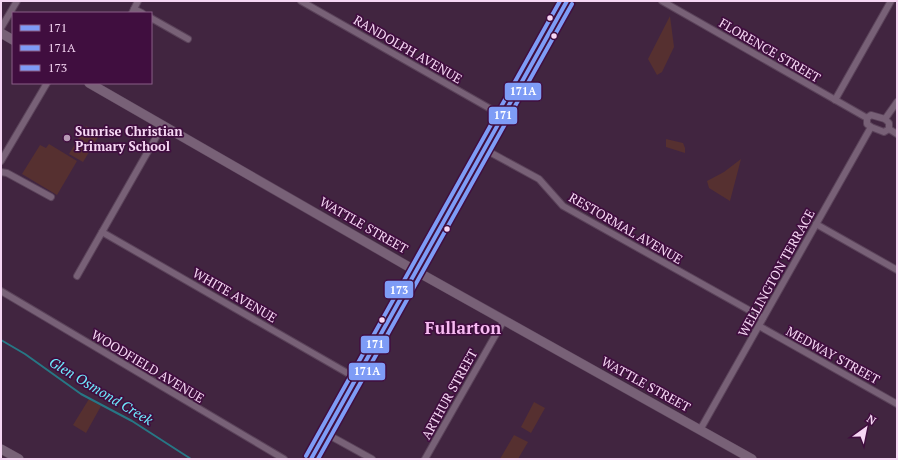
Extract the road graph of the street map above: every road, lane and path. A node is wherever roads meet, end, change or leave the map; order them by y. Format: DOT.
graph roads {
  1 [pos="17,1"];
  2 [pos="138,1"];
  3 [pos="301,1"];
  4 [pos="567,1"];
  5 [pos="662,1"];
  6 [pos="891,1"];
  7 [pos="133,11"];
  8 [pos="152,19"];
  9 [pos="1,28"];
  10 [pos="1,33"];
  11 [pos="12,39"];
  12 [pos="188,39"];
  13 [pos="46,84"];
  14 [pos="91,84"];
  15 [pos="835,100"];
  16 [pos="897,102"];
  17 [pos="503,116"];
  18 [pos="867,118"];
  19 [pos="885,119"];
  20 [pos="163,125"];
  21 [pos="870,127"];
  22 [pos="889,129"];
  23 [pos="897,134"];
  24 [pos="484,149"];
  25 [pos="1,161"];
  26 [pos="1,172"];
  27 [pos="51,197"];
  28 [pos="816,224"];
  29 [pos="102,232"];
  30 [pos="897,270"];
  31 [pos="416,271"];
  32 [pos="77,276"];
  33 [pos="1,291"];
  34 [pos="763,318"];
  35 [pos="504,320"];
  36 [pos="759,326"];
  37 [pos="356,378"];
  38 [pos="897,404"];
  39 [pos="700,430"];
  40 [pos="325,433"];
  41 [pos="1,448"];
  42 [pos="19,459"];
  43 [pos="284,459"];
  44 [pos="311,459"];
  45 [pos="372,459"];
  46 [pos="425,459"];
  47 [pos="751,459"];
  1 -- 9 [label="street"];
  2 -- 7 [label="street"];
  3 -- 17 [label="street, RANDOLPH AVENUE"];
  4 -- 17 [label="main road"];
  5 -- 15 [label="street, FLORENCE STREET"];
  6 -- 15 [label="street"];
  8 -- 12 [label="street"];
  10 -- 11 [label="street"];
  13 -- 25 [label="street"];
  14 -- 20 [label="street, WATTLE STREET"];
  15 -- 18 [label="street, FLORENCE STREET"];
  16 -- 19 [label="street"];
  17 -- 24 [label="main road"];
  18 -- 19 [label="street"];
  18 -- 21 [label="street"];
  19 -- 22 [label="street"];
  20 -- 29 [label="street"];
  20 -- 31 [label="street, WATTLE STREET"];
  21 -- 22 [label="street"];
  21 -- 28 [label="street, WELLINGTON TERRACE"];
  22 -- 23 [label="street"];
  24 -- 31 [label="main road"];
  24 -- 34 [label="street, RESTORMAL AVENUE"];
  26 -- 27 [label="street"];
  28 -- 30 [label="street"];
  28 -- 34 [label="street, WELLINGTON TERRACE"];
  29 -- 32 [label="street"];
  29 -- 37 [label="street, WHITE AVENUE"];
  31 -- 35 [label="street, WATTLE STREET"];
  31 -- 37 [label="main road"];
  33 -- 43 [label="street, WOODFIELD AVENUE"];
  34 -- 36 [label="street, WELLINGTON TERRACE"];
  35 -- 39 [label="street, WATTLE STREET"];
  35 -- 46 [label="street, ARTHUR STREET"];
  36 -- 38 [label="street, MEDWAY STREET"];
  36 -- 39 [label="street, WELLINGTON TERRACE"];
  37 -- 40 [label="main road"];
  39 -- 47 [label="street, WATTLE STREET"];
  40 -- 44 [label="main road"];
  40 -- 45 [label="street"];
  41 -- 42 [label="street"];
}
